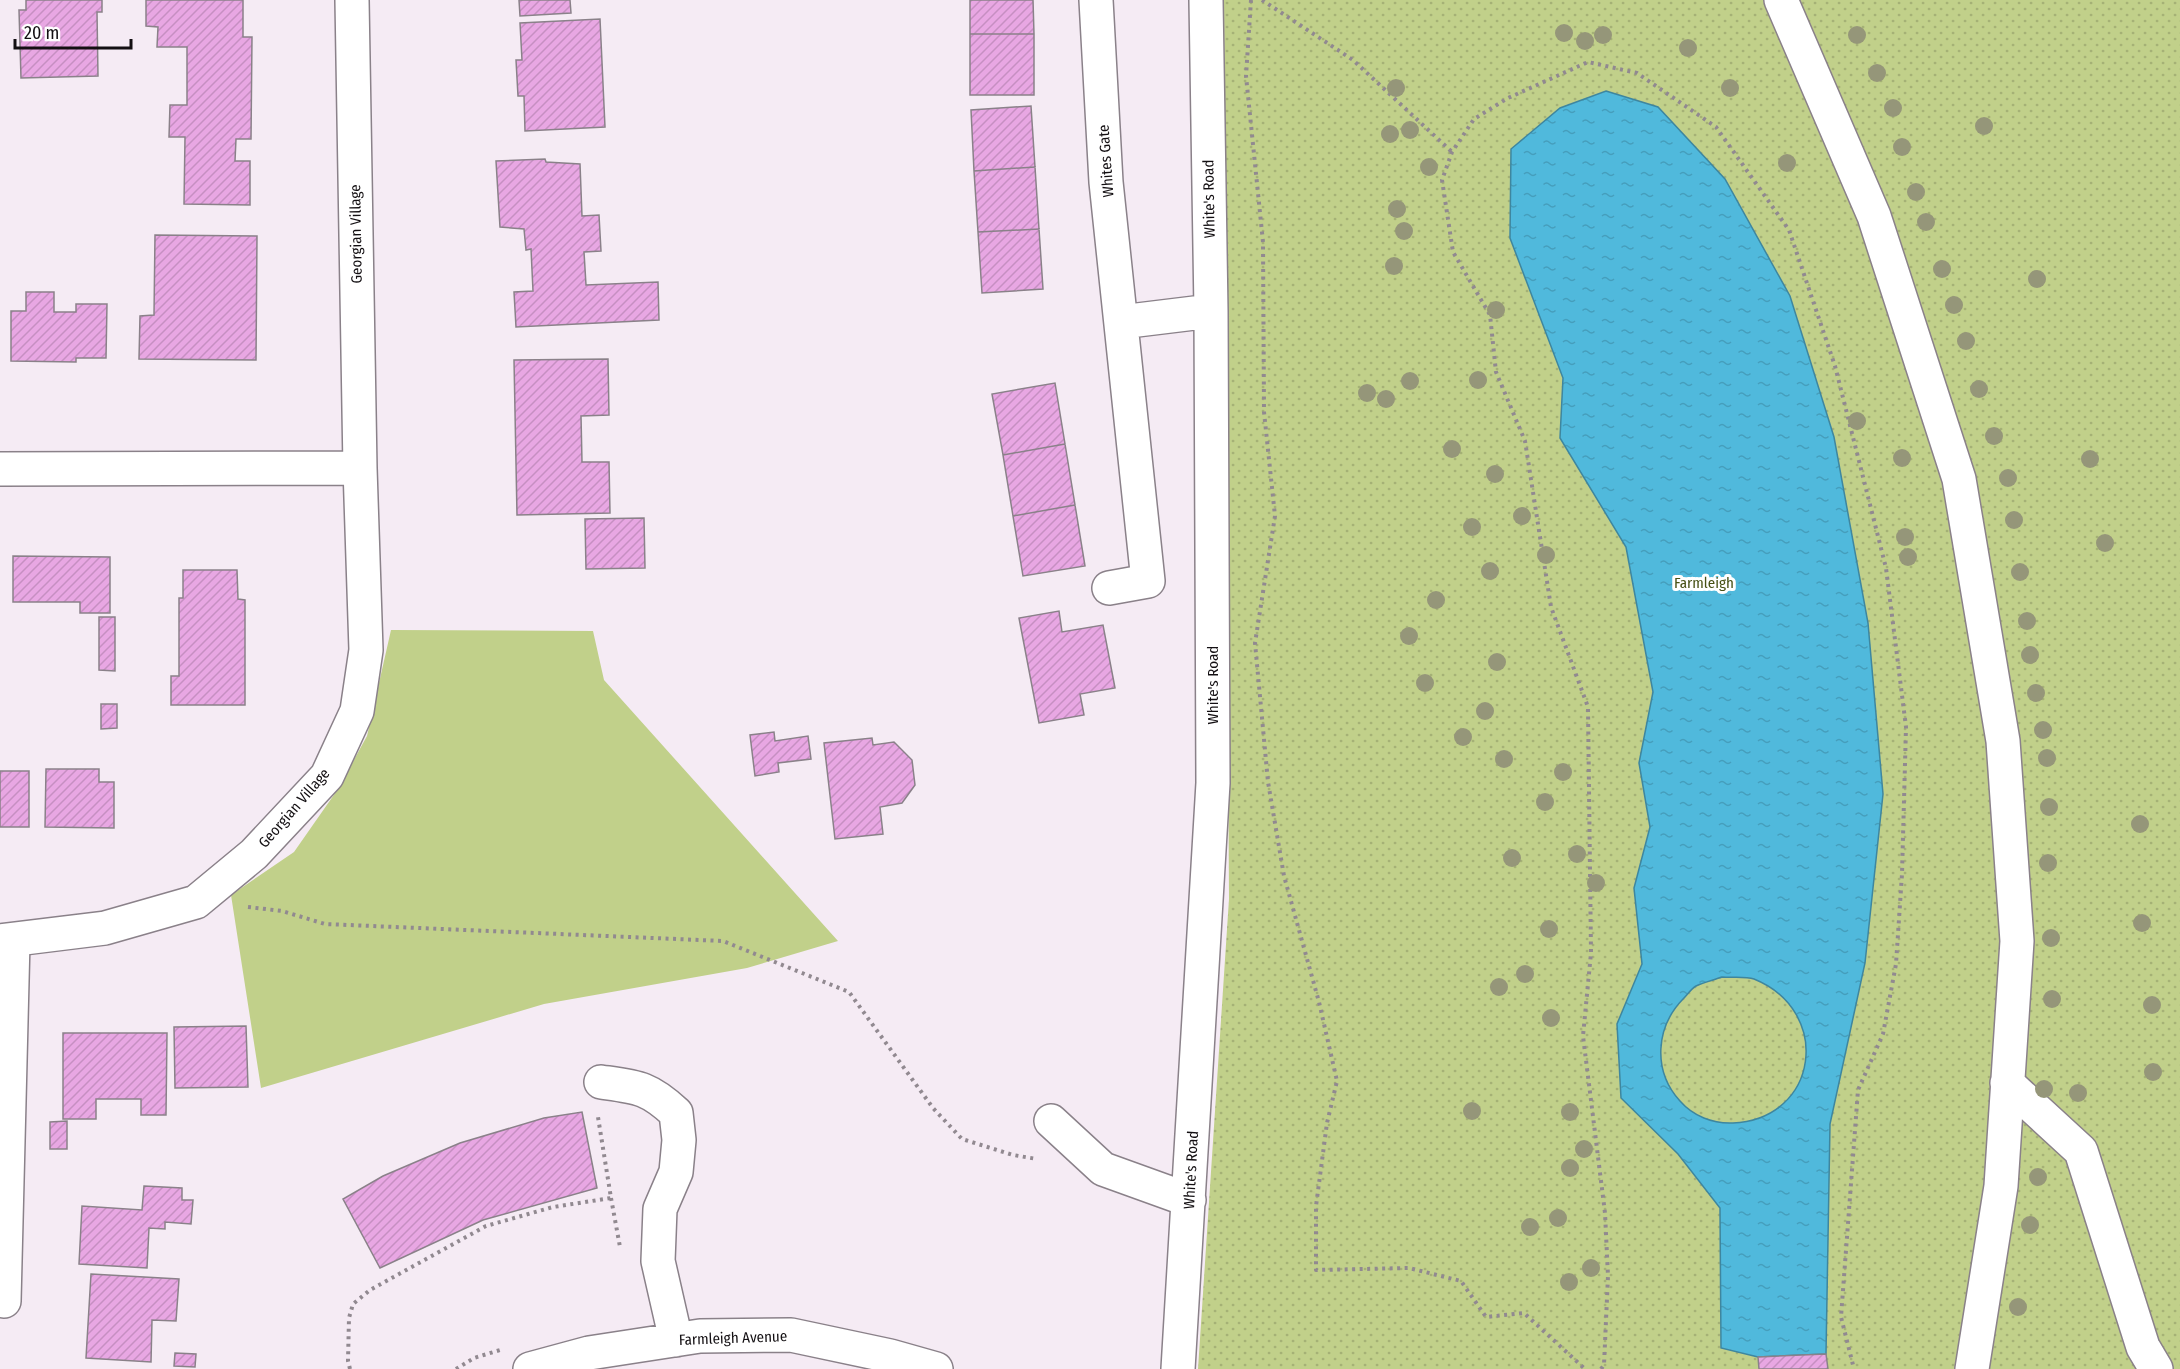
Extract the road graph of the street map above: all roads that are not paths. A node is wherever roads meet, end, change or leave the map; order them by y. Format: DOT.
graph roads {
  1 [pos="352,0"];
  2 [pos="1096,0"];
  3 [pos="1206,0"];
  4 [pos="1781,0"];
  5 [pos="1212,312"];
  6 [pos="1121,322"];
  7 [pos="360,468"];
  8 [pos="0,469"];
  9 [pos="1109,588"];
  10 [pos="6,941"];
  11 [pos="601,1082"];
  12 [pos="2007,1083"];
  13 [pos="1051,1121"];
  14 [pos="1189,1200"];
  15 [pos="4,1300"];
  16 [pos="676,1340"];
  17 [pos="530,1369"];
  18 [pos="936,1369"];
  19 [pos="1178,1369"];
  20 [pos="1972,1369"];
  21 [pos="2156,1369"];
  1 -- 7 [label="street, Georgian Village"];
  2 -- 6 [label="street, Whites Gate"];
  3 -- 5 [label="street, White's Road"];
  4 -- 12 [label="street"];
  5 -- 6 [label="street"];
  5 -- 14 [label="street, White's Road"];
  6 -- 9 [label="street, Whites Gate"];
  7 -- 8 [label="street"];
  7 -- 10 [label="street, Georgian Village"];
  10 -- 15 [label="street, Georgian Village"];
  11 -- 16 [label="street"];
  12 -- 20 [label="street"];
  12 -- 21 [label="street"];
  13 -- 14 [label="street"];
  14 -- 19 [label="street, White's Road"];
  16 -- 17 [label="street, Farmleigh Avenue"];
  16 -- 18 [label="street, Farmleigh Avenue"];
}
